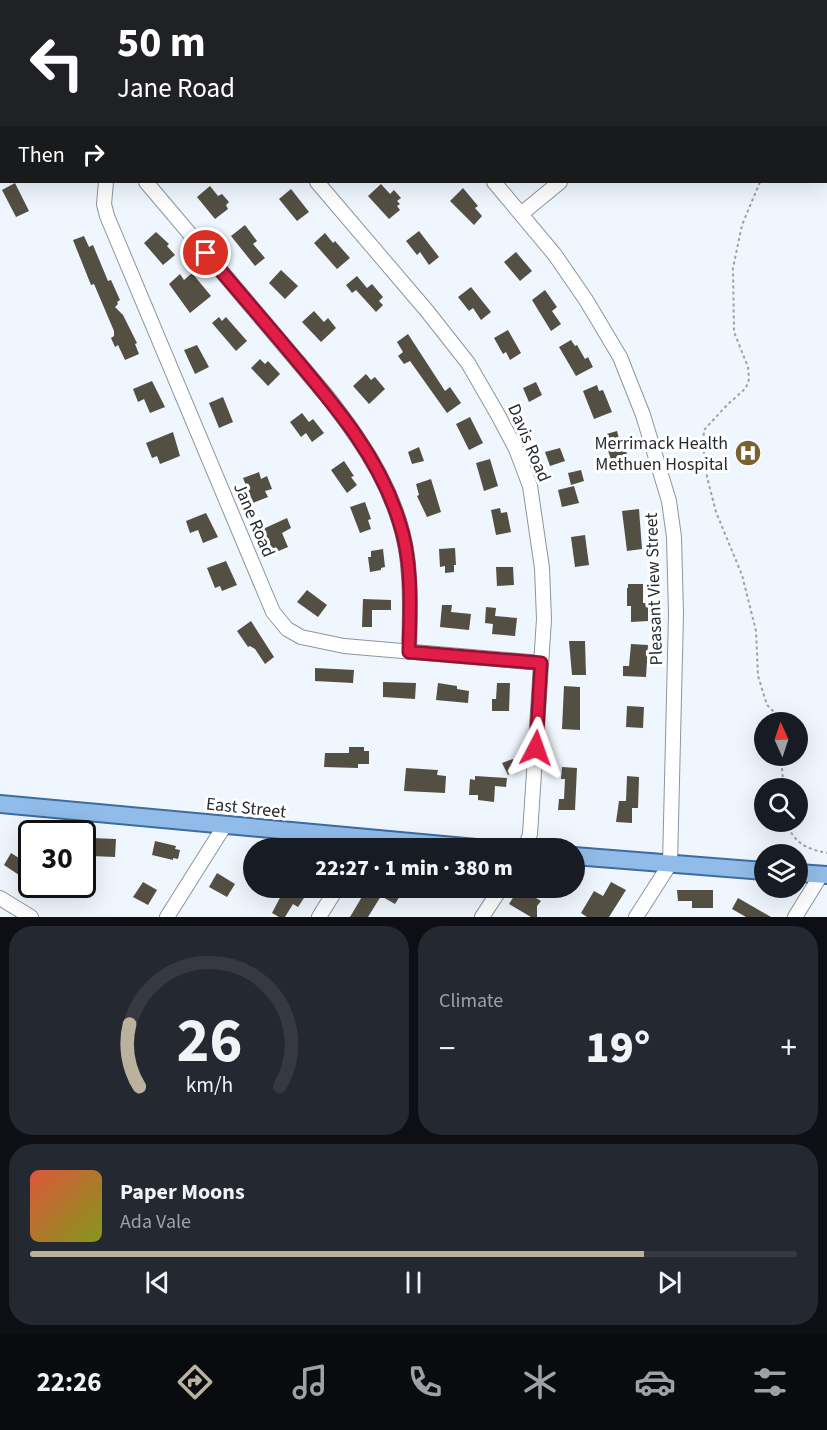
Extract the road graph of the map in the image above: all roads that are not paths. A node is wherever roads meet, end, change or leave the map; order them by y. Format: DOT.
graph roads {
  1 [pos="106,183"];
  2 [pos="147,183"];
  3 [pos="318,183"];
  4 [pos="495,183"];
  5 [pos="559,183"];
  6 [pos="521,214"];
  7 [pos="409,652"];
  8 [pos="541,663"];
  9 [pos="0,804"];
  10 [pos="225,825"];
  11 [pos="320,838"];
  12 [pos="529,838"];
  13 [pos="585,857"];
  14 [pos="669,864"];
  15 [pos="754,870"];
  16 [pos="808,874"];
  17 [pos="824,875"];
  18 [pos="0,898"];
  19 [pos="331,898"];
  20 [pos="494,898"];
  21 [pos="31,917"];
  22 [pos="167,917"];
  23 [pos="319,917"];
  24 [pos="482,917"];
  25 [pos="636,917"];
  26 [pos="795,917"];
  1 -- 7 [label="street, Jane Road"];
  2 -- 7 [label="street"];
  3 -- 8 [label="street, Davis Road"];
  4 -- 6 [label="street, Pleasant View Street"];
  5 -- 6 [label="street"];
  6 -- 14 [label="street, Pleasant View Street"];
  7 -- 8 [label="street, Jane Road"];
  8 -- 12 [label="street, Davis Road"];
  9 -- 10 [label="main road, East Street"];
  10 -- 11 [label="main road, East Street"];
  10 -- 22 [label="street"];
  13 -- 14 [label="main road"];
  14 -- 15 [label="main road"];
  14 -- 25 [label="street"];
  16 -- 17 [label="main road"];
  17 -- 26 [label="street"];
  18 -- 21 [label="street"];
  19 -- 23 [label="street"];
  20 -- 24 [label="street"];
}
